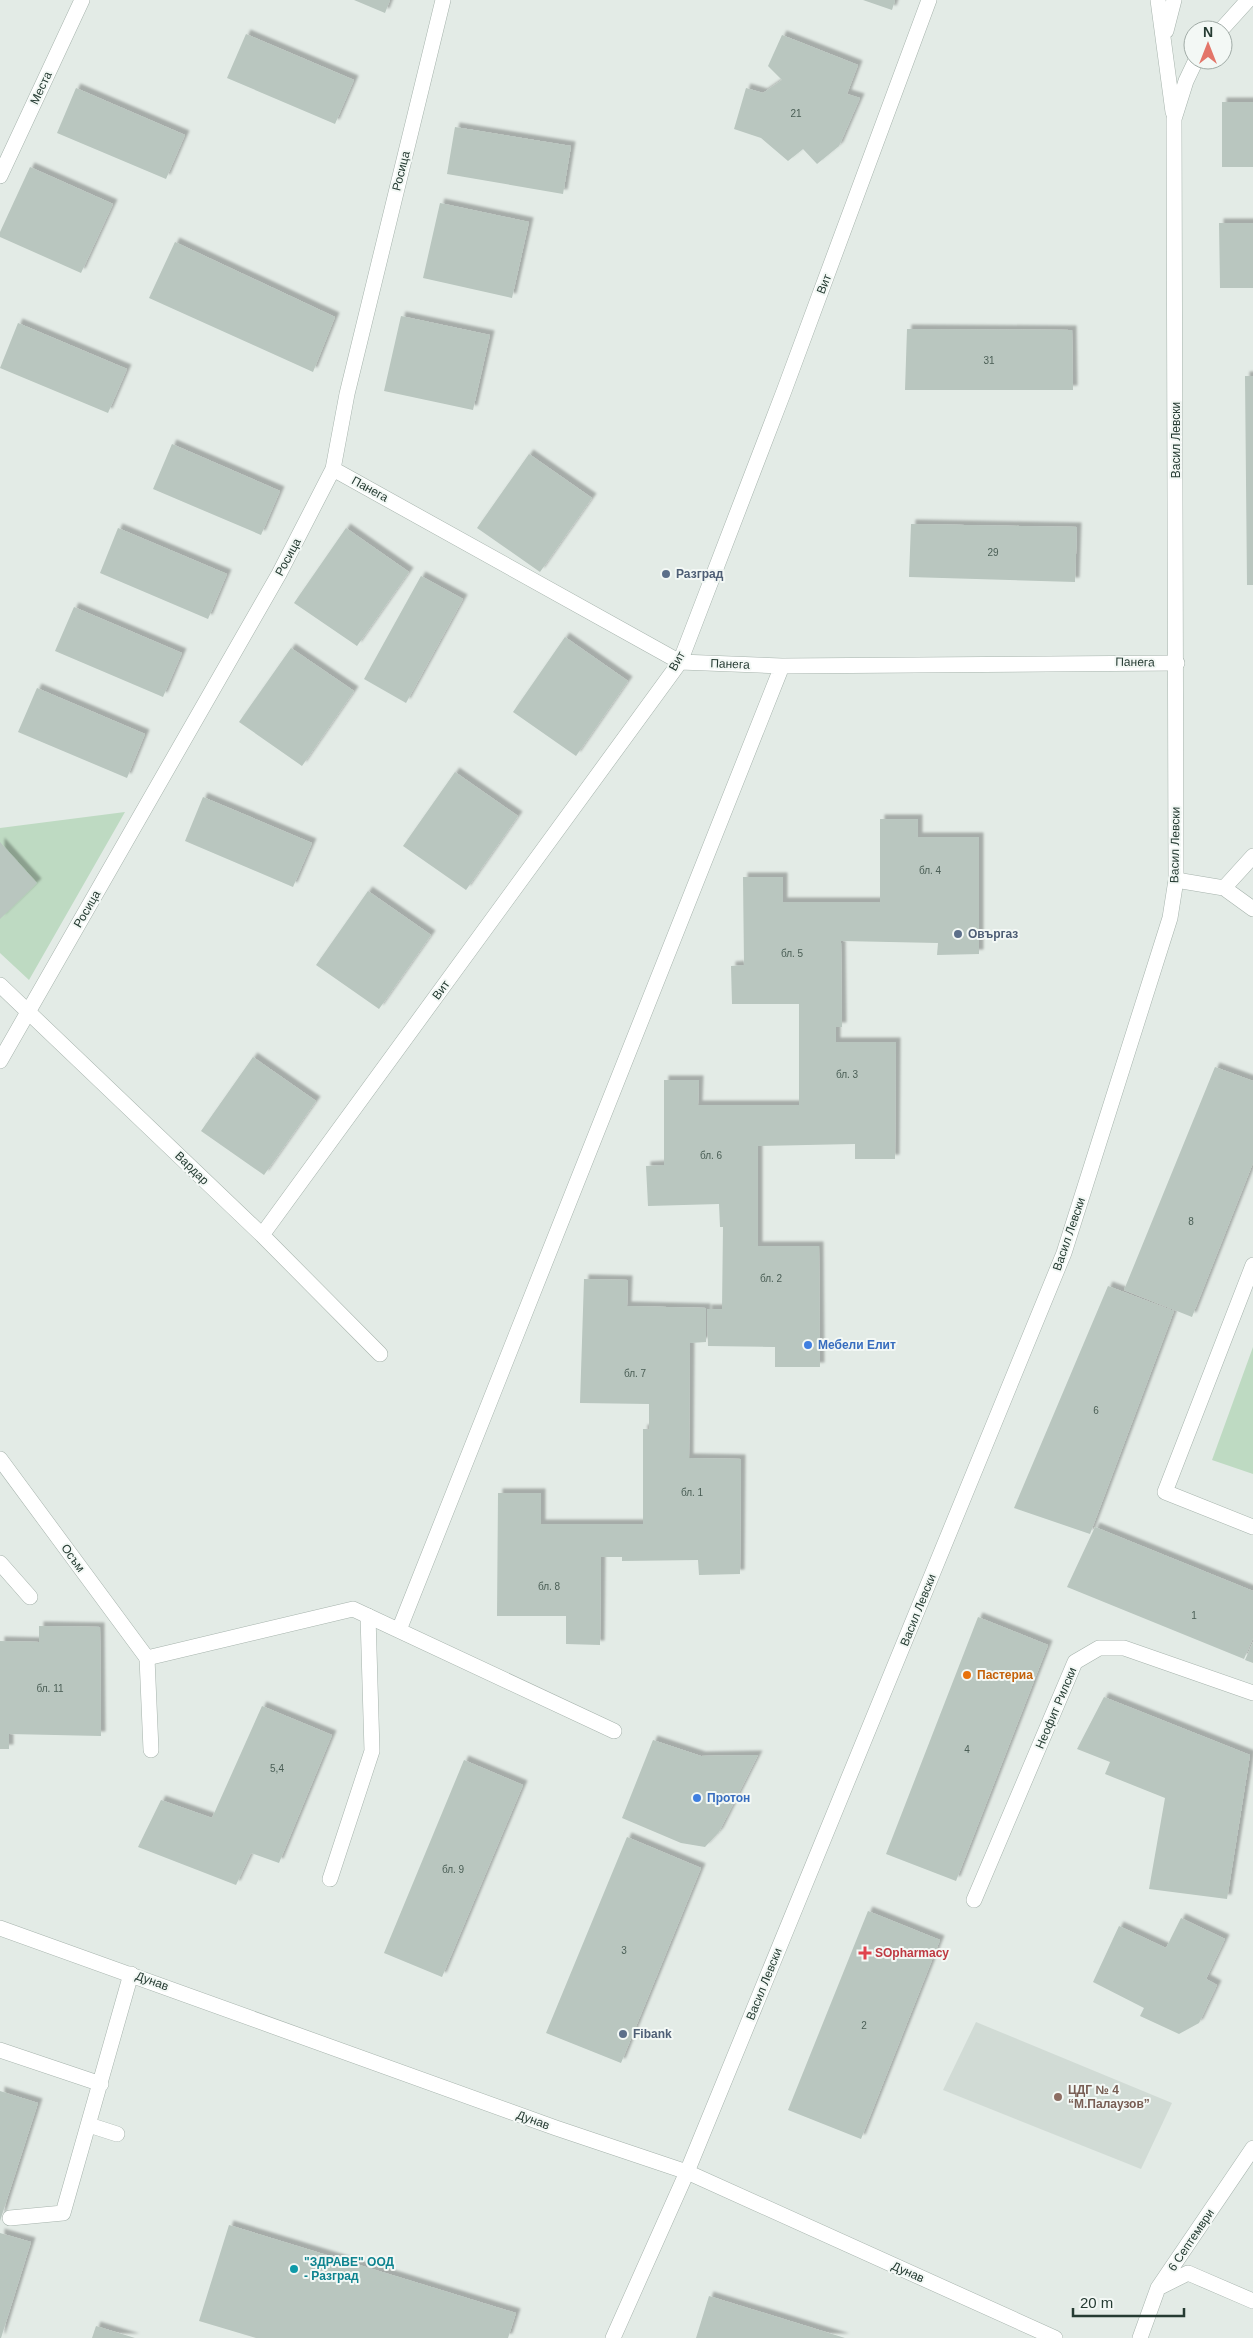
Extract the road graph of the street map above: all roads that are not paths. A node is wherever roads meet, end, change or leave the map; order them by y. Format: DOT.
graph roads {
  1 [pos="82,0"];
  2 [pos="443,0"];
  3 [pos="929,0"];
  4 [pos="1158,0"];
  5 [pos="1174,0"];
  6 [pos="1248,0"];
  7 [pos="1230,20"];
  8 [pos="1165,42"];
  9 [pos="1191,70"];
  10 [pos="1174,118"];
  11 [pos="0,176"];
  12 [pos="333,469"];
  13 [pos="680,662"];
  14 [pos="1177,663"];
  15 [pos="782,666"];
  16 [pos="1253,856"];
  17 [pos="1176,880"];
  18 [pos="1224,888"];
  19 [pos="1253,909"];
  20 [pos="0,985"];
  21 [pos="28,1012"];
  22 [pos="0,1061"];
  23 [pos="262,1235"];
  24 [pos="1253,1265"];
  25 [pos="380,1354"];
  26 [pos="0,1459"];
  27 [pos="1253,1527"];
  28 [pos="0,1563"];
  29 [pos="30,1597"];
  30 [pos="368,1616"];
  31 [pos="399,1630"];
  32 [pos="147,1658"];
  33 [pos="1252,1691"];
  34 [pos="614,1731"];
  35 [pos="151,1750"];
  36 [pos="330,1879"];
  37 [pos="974,1900"];
  38 [pos="0,1928"];
  39 [pos="131,1974"];
  40 [pos="0,2050"];
  41 [pos="101,2084"];
  42 [pos="89,2125"];
  43 [pos="117,2134"];
  44 [pos="1253,2148"];
  45 [pos="687,2172"];
  46 [pos="10,2218"];
  47 [pos="1158,2288"];
  48 [pos="1253,2301"];
  49 [pos="613,2338"];
  50 [pos="1056,2338"];
  51 [pos="1140,2338"];
  1 -- 11 [label="street, Места"];
  2 -- 12 [label="street, Росица"];
  3 -- 13 [label="street, Вит"];
  4 -- 8 [label="street"];
  5 -- 8 [label="street"];
  6 -- 7 [label="street"];
  8 -- 10 [label="street"];
  9 -- 10 [label="street, Васил Левски"];
  10 -- 14 [label="street, Васил Левски"];
  12 -- 13 [label="street, Панега"];
  12 -- 21 [label="street, Росица"];
  13 -- 15 [label="street, Панега"];
  13 -- 23 [label="street, Вит"];
  14 -- 15 [label="street, Панега"];
  14 -- 17 [label="street, Васил Левски"];
  15 -- 31 [label="street"];
  16 -- 18 [label="street"];
  17 -- 18 [label="street"];
  17 -- 45 [label="street, Васил Левски"];
  18 -- 19 [label="street"];
  20 -- 21 [label="street, Вардар"];
  21 -- 22 [label="street, Росица"];
  21 -- 23 [label="street, Вардар"];
  23 -- 25 [label="street, Вардар"];
  24 -- 27 [label="street"];
  26 -- 32 [label="street, Осъм"];
  28 -- 29 [label="street"];
  30 -- 31 [label="street"];
  30 -- 32 [label="street"];
  30 -- 36 [label="street"];
  31 -- 34 [label="street"];
  32 -- 35 [label="street"];
  33 -- 37 [label="street, Неофит Рилски"];
  38 -- 39 [label="street, Дунав"];
  39 -- 41 [label="street"];
  39 -- 45 [label="street, Дунав"];
  40 -- 41 [label="street"];
  41 -- 42 [label="street"];
  42 -- 43 [label="street"];
  42 -- 46 [label="street"];
  44 -- 47 [label="street, 6 Септември"];
  45 -- 49 [label="street, Васил Левски"];
  45 -- 50 [label="street, Дунав"];
  47 -- 48 [label="street"];
  47 -- 51 [label="street, 6 Септември"];
}
